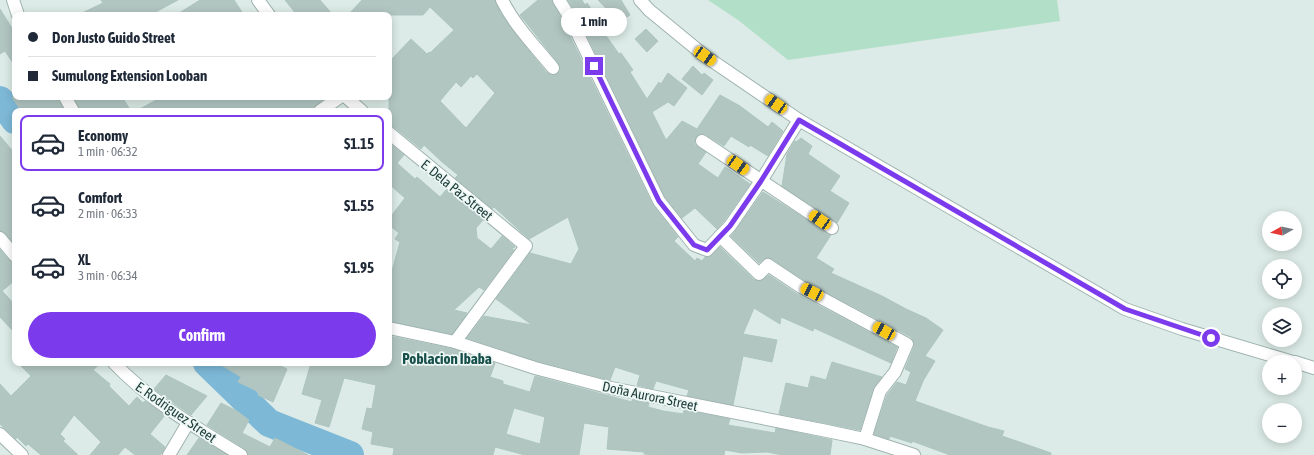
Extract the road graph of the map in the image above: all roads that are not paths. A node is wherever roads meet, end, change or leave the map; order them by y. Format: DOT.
graph roads {
  1 [pos="13,0"];
  2 [pos="258,0"];
  3 [pos="502,0"];
  4 [pos="559,0"];
  5 [pos="640,0"];
  6 [pos="17,12"];
  7 [pos="267,12"];
  8 [pos="554,68"];
  9 [pos="336,100"];
  10 [pos="349,100"];
  11 [pos="324,108"];
  12 [pos="359,108"];
  13 [pos="799,120"];
  14 [pos="392,135"];
  15 [pos="702,141"];
  16 [pos="761,181"];
  17 [pos="832,228"];
  18 [pos="720,236"];
  19 [pos="0,238"];
  20 [pos="12,252"];
  21 [pos="392,329"];
  22 [pos="455,342"];
  23 [pos="1270,355"];
  24 [pos="1302,364"];
  25 [pos="117,366"];
  26 [pos="1314,368"];
  27 [pos="188,423"];
  28 [pos="0,434"];
  29 [pos="865,439"];
  30 [pos="22,455"];
  31 [pos="169,455"];
  32 [pos="242,455"];
  33 [pos="914,455"];
  1 -- 6 [label="street"];
  2 -- 7 [label="street"];
  3 -- 8 [label="street"];
  4 -- 18 [label="street"];
  5 -- 13 [label="street"];
  9 -- 11 [label="street"];
  10 -- 12 [label="street"];
  13 -- 16 [label="street"];
  13 -- 23 [label="street"];
  14 -- 22 [label="street, E. Dela Paz Street"];
  15 -- 16 [label="street"];
  16 -- 17 [label="street"];
  16 -- 18 [label="street"];
  18 -- 29 [label="street"];
  19 -- 20 [label="street"];
  21 -- 22 [label="street, Doña Aurora Street"];
  22 -- 29 [label="street, Doña Aurora Street"];
  24 -- 26 [label="street"];
  25 -- 27 [label="street, E. Rodriguez Street"];
  27 -- 31 [label="street"];
  27 -- 32 [label="street, E. Rodriguez Street"];
  28 -- 30 [label="street"];
  29 -- 33 [label="street, Doña Aurora Street"];
}
